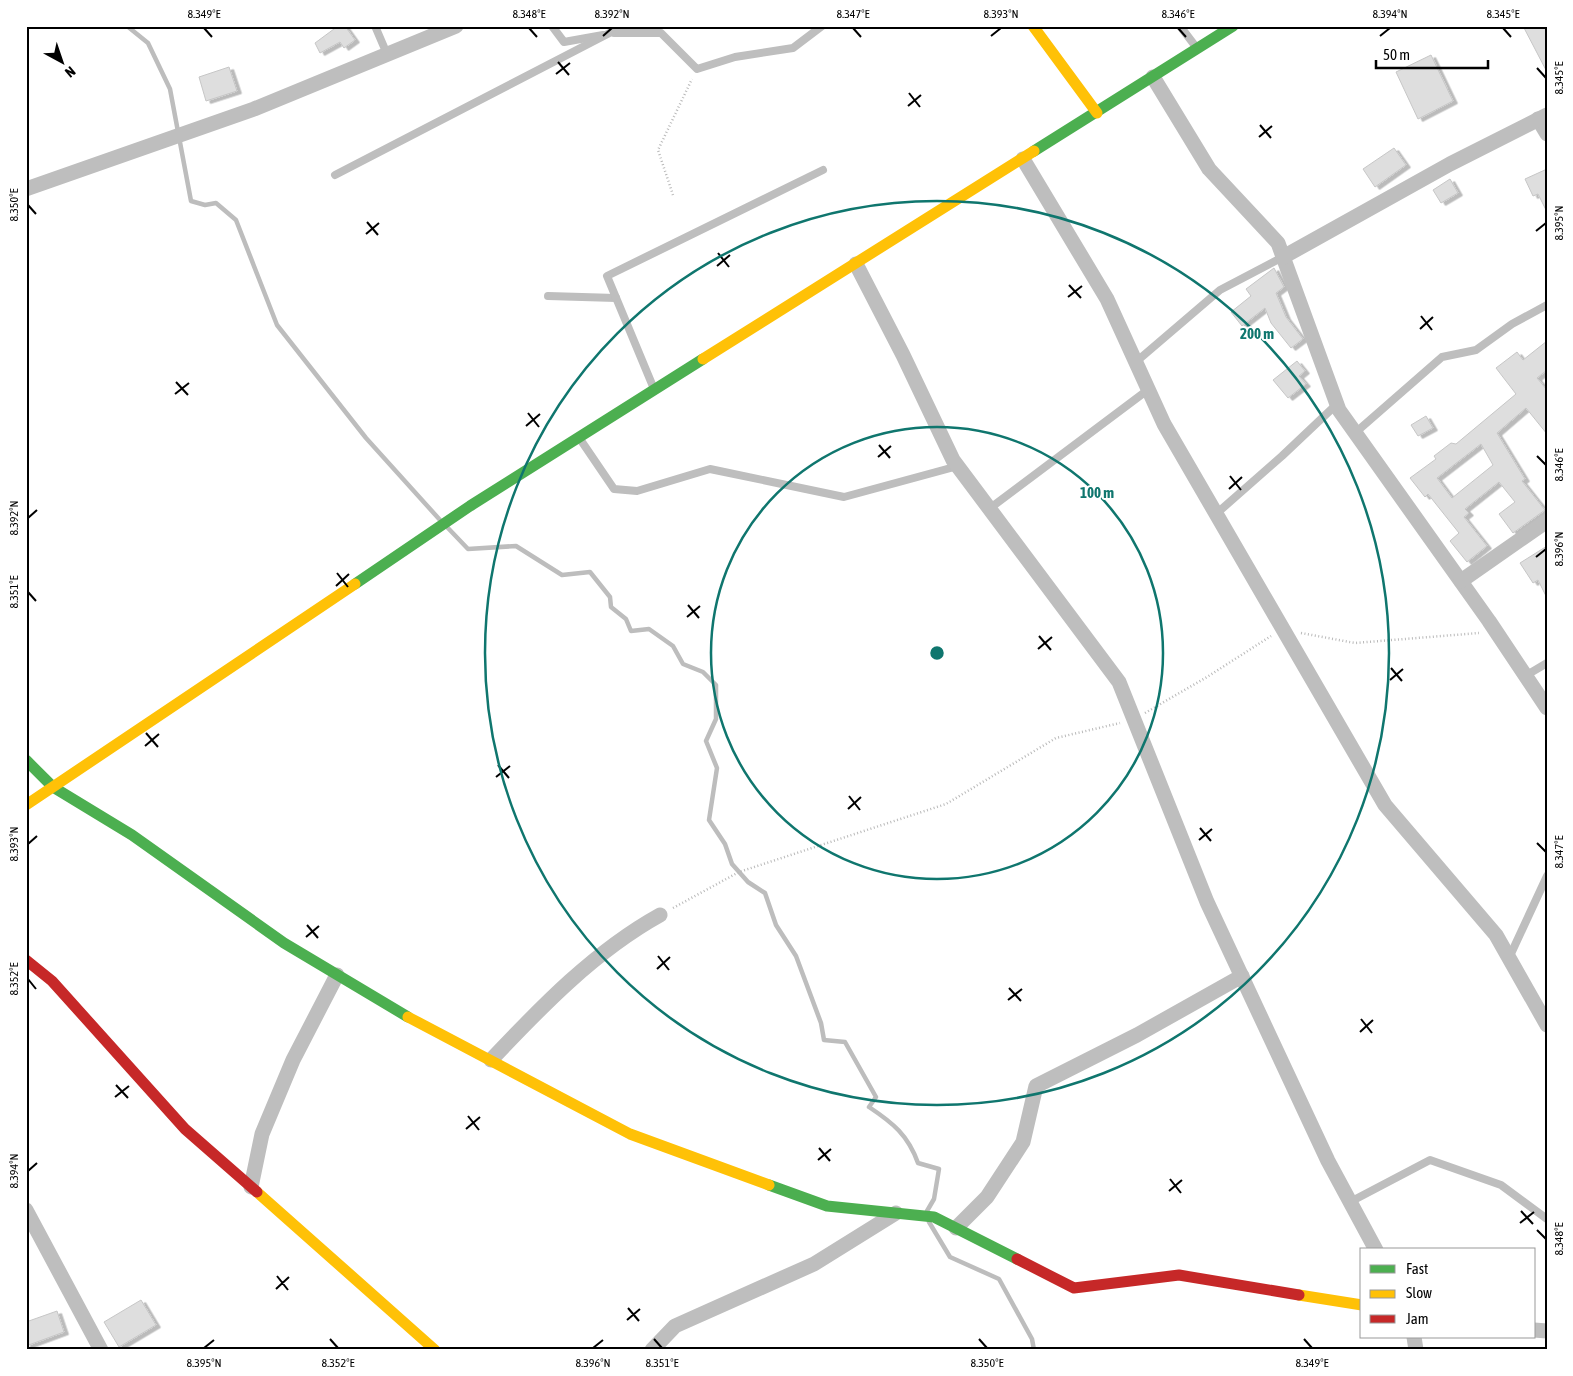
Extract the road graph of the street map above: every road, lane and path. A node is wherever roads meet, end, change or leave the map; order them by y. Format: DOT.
graph roads {
  1 [pos="375,26"];
  2 [pos="456,26"];
  3 [pos="552,26"];
  4 [pos="623,26"];
  5 [pos="822,26"];
  6 [pos="1032,26"];
  7 [pos="1180,26"];
  8 [pos="1234,26"];
  9 [pos="437,30"];
  10 [pos="612,33"];
  11 [pos="1198,49"];
  12 [pos="387,54"];
  13 [pos="696,69"];
  14 [pos="1153,77"];
  15 [pos="1096,113"];
  16 [pos="1543,117"];
  17 [pos="1547,134"];
  18 [pos="1023,160"];
  19 [pos="823,170"];
  20 [pos="335,175"];
  21 [pos="26,189"];
  22 [pos="673,195"];
  23 [pos="1283,257"];
  24 [pos="856,264"];
  25 [pos="548,296"];
  26 [pos="616,298"];
  27 [pos="1547,305"];
  28 [pos="1137,362"];
  29 [pos="1149,389"];
  30 [pos="654,391"];
  31 [pos="1337,404"];
  32 [pos="1355,433"];
  33 [pos="580,438"];
  34 [pos="958,466"];
  35 [pos="989,509"];
  36 [pos="1216,514"];
  37 [pos="1547,520"];
  38 [pos="1461,581"];
  39 [pos="1281,629"];
  40 [pos="1496,632"];
  41 [pos="1547,663"];
  42 [pos="1524,676"];
  43 [pos="1547,708"];
  44 [pos="1134,720"];
  45 [pos="26,760"];
  46 [pos="53,787"];
  47 [pos="26,805"];
  48 [pos="1547,876"];
  49 [pos="660,915"];
  50 [pos="1509,958"];
  51 [pos="26,960"];
  52 [pos="337,976"];
  53 [pos="1242,976"];
  54 [pos="1547,1025"];
  55 [pos="491,1060"];
  56 [pos="251,1187"];
  57 [pos="1350,1202"];
  58 [pos="26,1210"];
  59 [pos="896,1213"];
  60 [pos="1547,1219"];
  61 [pos="956,1228"];
  62 [pos="1375,1248"];
  63 [pos="1360,1304"];
  64 [pos="426,1347"];
  65 [pos="101,1350"];
  66 [pos="652,1350"];
  1 -- 12 [label="lane"];
  2 -- 9 [label="street"];
  3 -- 10 [label="lane"];
  4 -- 10 [label="lane"];
  5 -- 13 [label="lane"];
  6 -- 15 [label="street"];
  7 -- 11 [label="lane"];
  8 -- 11 [label="street"];
  9 -- 12 [label="street"];
  10 -- 13 [label="lane"];
  10 -- 20 [label="lane"];
  11 -- 14 [label="street"];
  12 -- 21 [label="street"];
  13 -- 22 [label="path"];
  14 -- 15 [label="street"];
  14 -- 23 [label="street"];
  15 -- 18 [label="street"];
  16 -- 17 [label="street"];
  16 -- 23 [label="street"];
  18 -- 24 [label="street"];
  18 -- 28 [label="street"];
  19 -- 26 [label="lane"];
  23 -- 28 [label="lane"];
  23 -- 31 [label="street"];
  24 -- 30 [label="street"];
  24 -- 34 [label="street"];
  25 -- 26 [label="lane"];
  26 -- 30 [label="lane"];
  27 -- 32 [label="lane"];
  28 -- 29 [label="street"];
  29 -- 35 [label="lane"];
  29 -- 36 [label="street"];
  30 -- 33 [label="street"];
  31 -- 32 [label="street"];
  31 -- 36 [label="lane"];
  32 -- 38 [label="street"];
  33 -- 34 [label="lane"];
  33 -- 46 [label="street"];
  34 -- 35 [label="street"];
  35 -- 44 [label="street"];
  36 -- 39 [label="street"];
  37 -- 38 [label="street"];
  38 -- 40 [label="street"];
  39 -- 40 [label="path"];
  39 -- 44 [label="path"];
  39 -- 50 [label="street"];
  40 -- 42 [label="street"];
  41 -- 42 [label="lane"];
  42 -- 43 [label="street"];
  44 -- 49 [label="path"];
  44 -- 53 [label="street"];
  45 -- 46 [label="street"];
  46 -- 47 [label="street"];
  46 -- 52 [label="street"];
  48 -- 50 [label="lane"];
  49 -- 55 [label="street"];
  50 -- 54 [label="street"];
  51 -- 56 [label="street"];
  52 -- 55 [label="street"];
  52 -- 56 [label="street"];
  53 -- 57 [label="street"];
  53 -- 61 [label="street"];
  55 -- 59 [label="street"];
  56 -- 64 [label="street"];
  57 -- 60 [label="lane"];
  57 -- 62 [label="street"];
  58 -- 65 [label="street"];
  59 -- 61 [label="street"];
  59 -- 66 [label="street"];
  61 -- 63 [label="street"];
}
